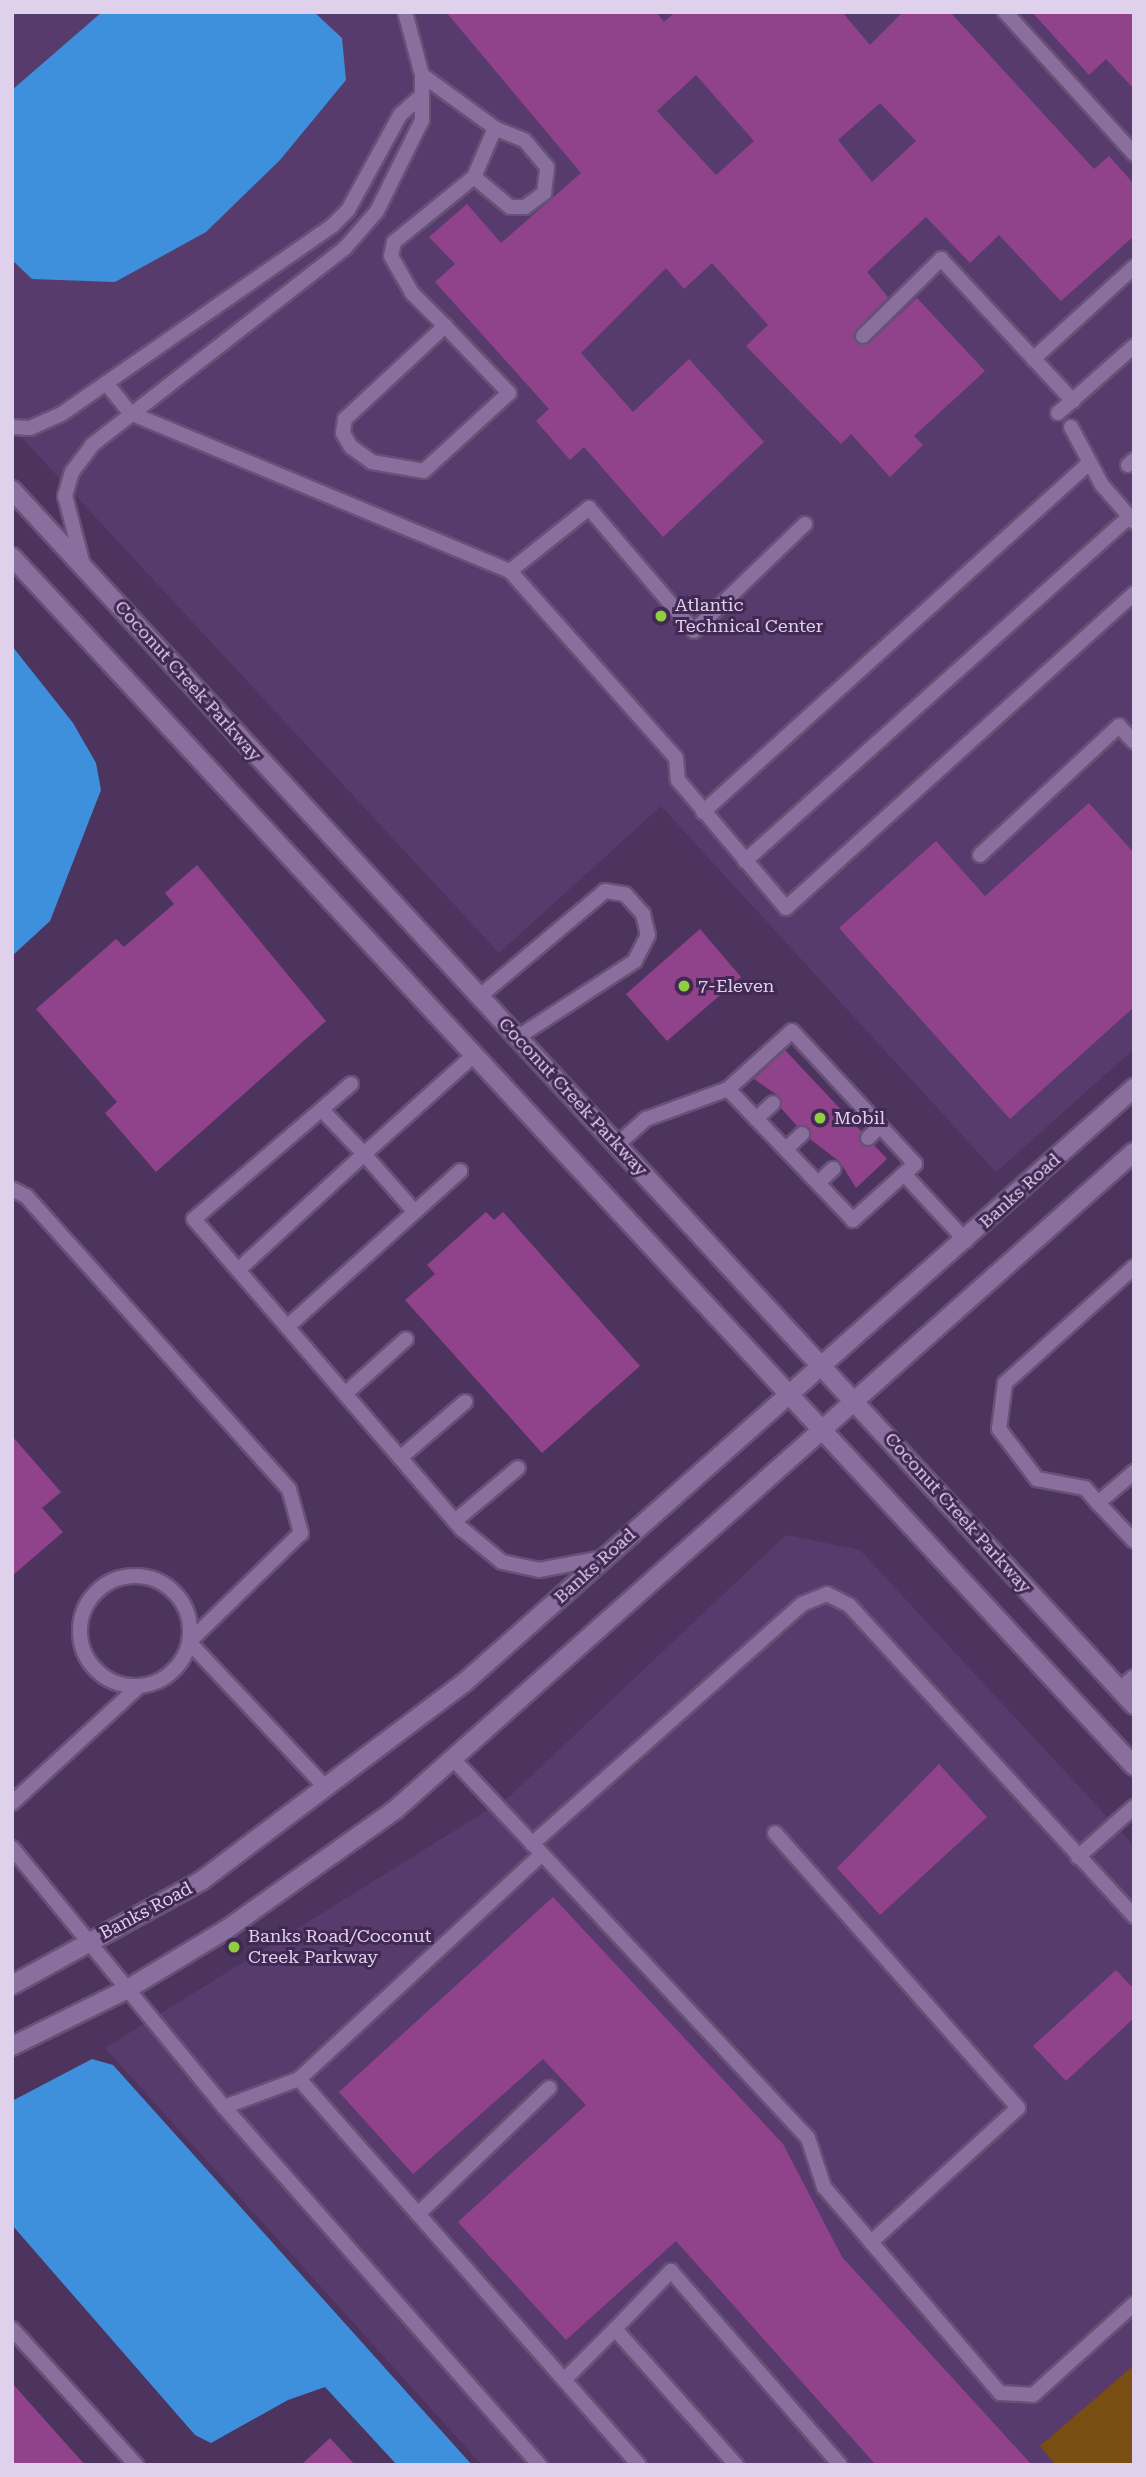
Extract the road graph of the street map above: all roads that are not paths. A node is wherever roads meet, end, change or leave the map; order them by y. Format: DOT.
graph roads {
  1 [pos="405,12"];
  2 [pos="1006,12"];
  3 [pos="422,75"];
  4 [pos="419,98"];
  5 [pos="495,128"];
  6 [pos="1134,154"];
  7 [pos="474,177"];
  8 [pos="1134,267"];
  9 [pos="445,326"];
  10 [pos="863,336"];
  11 [pos="1134,346"];
  12 [pos="1033,359"];
  13 [pos="106,383"];
  14 [pos="1073,401"];
  15 [pos="130,413"];
  16 [pos="1058,413"];
  17 [pos="12,427"];
  18 [pos="1071,427"];
  19 [pos="1088,464"];
  20 [pos="12,490"];
  21 [pos="1131,519"];
  22 [pos="805,524"];
  23 [pos="12,557"];
  24 [pos="83,566"];
  25 [pos="510,571"];
  26 [pos="1134,594"];
  27 [pos="1134,742"];
  28 [pos="703,812"];
  29 [pos="980,855"];
  30 [pos="745,861"];
  31 [pos="480,996"];
  32 [pos="518,1037"];
  33 [pos="473,1056"];
  34 [pos="820,1061"];
  35 [pos="808,1072"];
  36 [pos="351,1084"];
  37 [pos="1134,1088"];
  38 [pos="729,1089"];
  39 [pos="848,1092"];
  40 [pos="773,1103"];
  41 [pos="836,1103"];
  42 [pos="322,1110"];
  43 [pos="756,1119"];
  44 [pos="880,1126"];
  45 [pos="802,1134"];
  46 [pos="868,1138"];
  47 [pos="618,1144"];
  48 [pos="786,1149"];
  49 [pos="1134,1152"];
  50 [pos="364,1154"];
  51 [pos="833,1169"];
  52 [pos="460,1171"];
  53 [pos="904,1174"];
  54 [pos="818,1184"];
  55 [pos="12,1189"];
  56 [pos="415,1212"];
  57 [pos="966,1241"];
  58 [pos="1134,1267"];
  59 [pos="239,1270"];
  60 [pos="288,1327"];
  61 [pos="407,1339"];
  62 [pos="823,1366"];
  63 [pos="345,1394"];
  64 [pos="788,1396"];
  65 [pos="855,1401"];
  66 [pos="465,1402"];
  67 [pos="823,1430"];
  68 [pos="401,1458"];
  69 [pos="518,1468"];
  70 [pos="1134,1472"];
  71 [pos="1098,1503"];
  72 [pos="455,1521"];
  73 [pos="1134,1541"];
  74 [pos="604,1558"];
  75 [pos="189,1642"];
  76 [pos="1134,1677"];
  77 [pos="138,1687"];
  78 [pos="1120,1689"];
  79 [pos="1134,1705"];
  80 [pos="455,1761"];
  81 [pos="1134,1766"];
  82 [pos="326,1787"];
  83 [pos="12,1803"];
  84 [pos="1134,1807"];
  85 [pos="775,1833"];
  86 [pos="12,1848"];
  87 [pos="537,1849"];
  88 [pos="1078,1857"];
  89 [pos="1134,1916"];
  90 [pos="86,1943"];
  91 [pos="12,1985"];
  92 [pos="126,1990"];
  93 [pos="12,2046"];
  94 [pos="299,2079"];
  95 [pos="549,2088"];
  96 [pos="224,2107"];
  97 [pos="418,2214"];
  98 [pos="871,2242"];
  99 [pos="1134,2304"];
  100 [pos="12,2329"];
  101 [pos="615,2329"];
  102 [pos="564,2380"];
  103 [pos="136,2465"];
  104 [pos="540,2465"];
  105 [pos="639,2465"];
  106 [pos="736,2465"];
  107 [pos="840,2465"];
  1 -- 3 [label="lane"];
  2 -- 6 [label="lane"];
  3 -- 4 [label="lane"];
  3 -- 5 [label="lane"];
  4 -- 13 [label="lane"];
  4 -- 15 [label="lane"];
  5 -- 7 [label="lane"];
  5 -- 7 [label="lane"];
  7 -- 9 [label="lane"];
  8 -- 12 [label="lane"];
  9 -- 9 [label="lane"];
  10 -- 12 [label="lane"];
  11 -- 14 [label="lane"];
  12 -- 14 [label="lane"];
  13 -- 15 [label="lane"];
  13 -- 17 [label="lane"];
  14 -- 16 [label="lane"];
  15 -- 24 [label="lane"];
  15 -- 25 [label="lane"];
  18 -- 19 [label="lane"];
  19 -- 21 [label="lane"];
  19 -- 28 [label="lane"];
  20 -- 24 [label="main road, Coconut Creek Parkway"];
  21 -- 30 [label="lane"];
  22 -- 25 [label="lane"];
  23 -- 33 [label="main road"];
  24 -- 31 [label="main road, Coconut Creek Parkway"];
  25 -- 28 [label="lane"];
  26 -- 30 [label="lane"];
  27 -- 29 [label="lane"];
  28 -- 30 [label="lane"];
  31 -- 32 [label="main road, Coconut Creek Parkway"];
  31 -- 32 [label="lane"];
  32 -- 47 [label="main road, Coconut Creek Parkway"];
  33 -- 50 [label="lane"];
  33 -- 64 [label="main road"];
  34 -- 35 [label="lane"];
  34 -- 38 [label="lane"];
  34 -- 39 [label="lane"];
  36 -- 42 [label="lane"];
  37 -- 57 [label="main road, Banks Road"];
  38 -- 43 [label="lane"];
  38 -- 47 [label="lane"];
  39 -- 41 [label="lane"];
  39 -- 44 [label="lane"];
  40 -- 43 [label="lane"];
  42 -- 50 [label="lane"];
  42 -- 59 [label="lane"];
  43 -- 48 [label="lane"];
  44 -- 46 [label="lane"];
  44 -- 53 [label="lane"];
  45 -- 48 [label="lane"];
  47 -- 62 [label="main road, Coconut Creek Parkway"];
  48 -- 54 [label="lane"];
  49 -- 65 [label="main road"];
  50 -- 56 [label="lane"];
  50 -- 59 [label="lane"];
  51 -- 54 [label="lane"];
  52 -- 56 [label="lane"];
  53 -- 54 [label="lane"];
  53 -- 57 [label="lane"];
  55 -- 75 [label="lane"];
  56 -- 60 [label="lane"];
  57 -- 62 [label="main road, Banks Road"];
  58 -- 71 [label="lane"];
  59 -- 60 [label="lane"];
  60 -- 63 [label="lane"];
  61 -- 63 [label="lane"];
  62 -- 64 [label="main road, Banks Road"];
  62 -- 65 [label="main road, Coconut Creek Parkway"];
  63 -- 68 [label="lane"];
  64 -- 67 [label="main road"];
  64 -- 74 [label="main road, Banks Road"];
  65 -- 67 [label="main road"];
  65 -- 78 [label="main road, Coconut Creek Parkway"];
  66 -- 68 [label="lane"];
  67 -- 80 [label="main road"];
  67 -- 81 [label="main road"];
  68 -- 72 [label="lane"];
  69 -- 72 [label="lane"];
  70 -- 71 [label="lane"];
  71 -- 73 [label="lane"];
  72 -- 74 [label="lane"];
  74 -- 82 [label="main road, Banks Road"];
  75 -- 77 [label="lane"];
  75 -- 77 [label="lane"];
  75 -- 82 [label="lane"];
  76 -- 78 [label="lane"];
  77 -- 83 [label="lane"];
  78 -- 79 [label="main road, Coconut Creek Parkway"];
  80 -- 87 [label="lane"];
  80 -- 92 [label="main road"];
  82 -- 90 [label="main road, Banks Road"];
  84 -- 88 [label="lane"];
  85 -- 98 [label="lane"];
  86 -- 90 [label="lane"];
  87 -- 88 [label="lane"];
  87 -- 94 [label="lane"];
  87 -- 98 [label="lane"];
  88 -- 89 [label="lane"];
  90 -- 91 [label="main road, Banks Road"];
  90 -- 92 [label="lane"];
  92 -- 93 [label="main road"];
  92 -- 96 [label="lane"];
  94 -- 96 [label="lane"];
  94 -- 97 [label="lane"];
  95 -- 97 [label="lane"];
  96 -- 104 [label="lane"];
  97 -- 102 [label="lane"];
  98 -- 99 [label="lane"];
  100 -- 103 [label="lane"];
  101 -- 102 [label="lane"];
  101 -- 106 [label="lane"];
  101 -- 107 [label="lane"];
  102 -- 105 [label="lane"];
}
